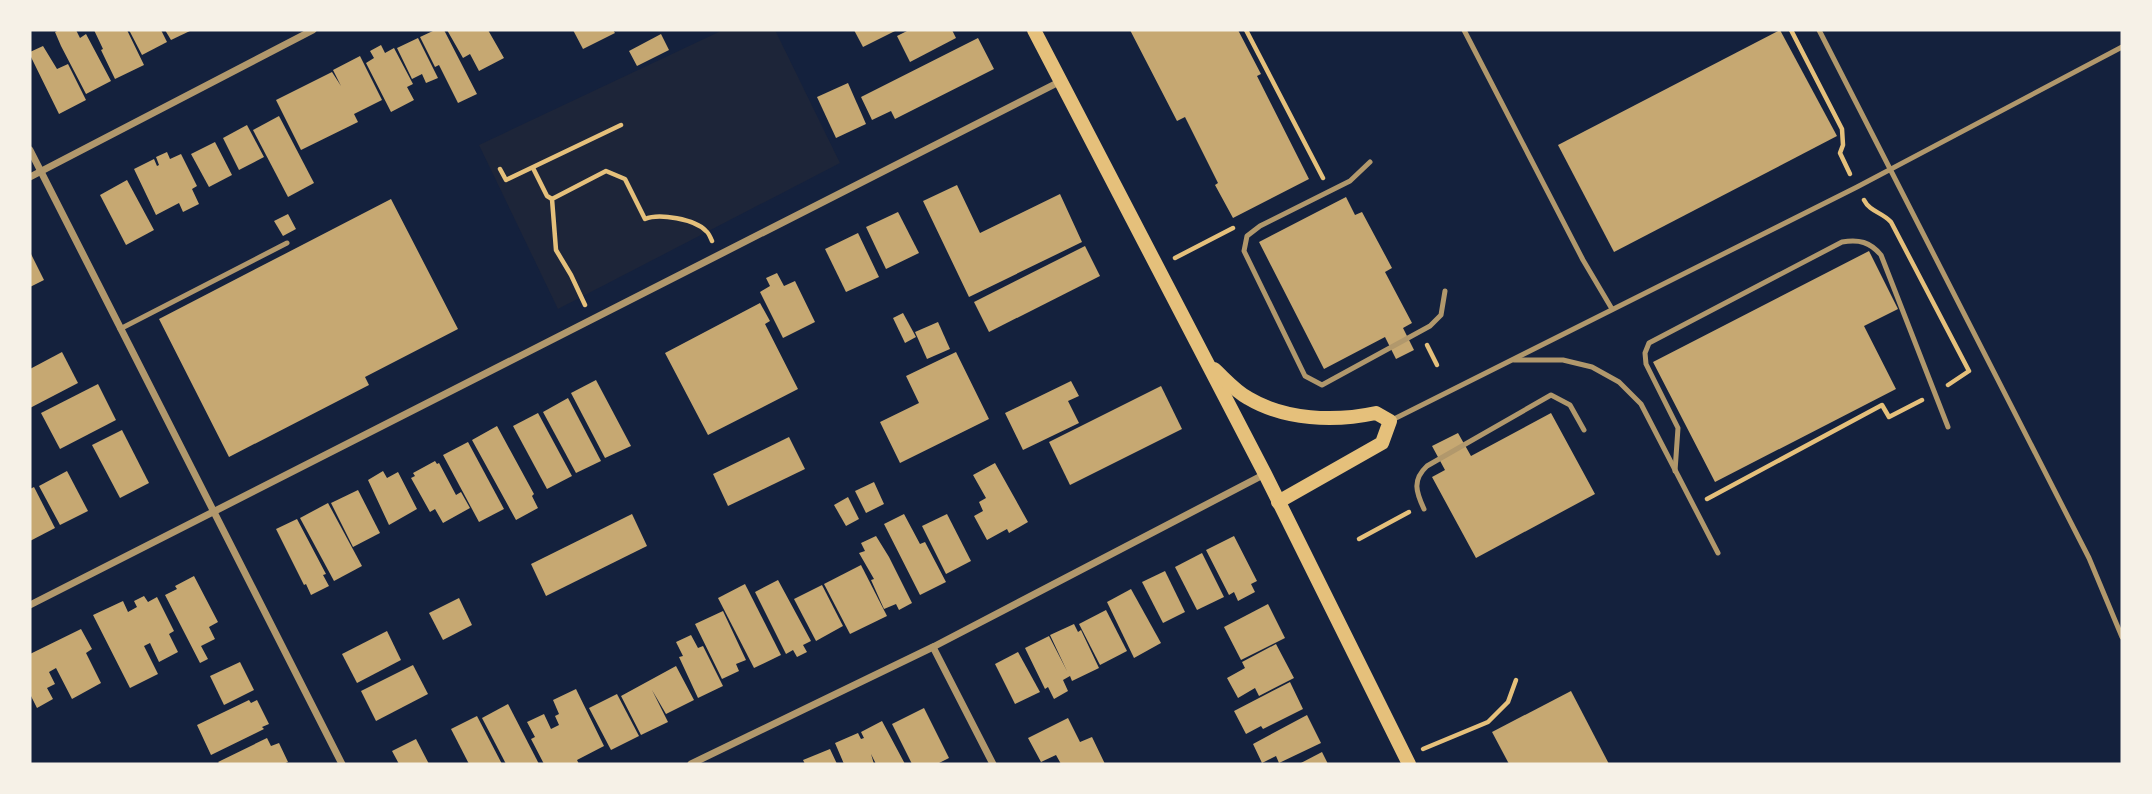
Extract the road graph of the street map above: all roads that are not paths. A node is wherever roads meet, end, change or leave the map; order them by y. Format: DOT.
graph roads {
  1 [pos="313,30"];
  2 [pos="1034,30"];
  3 [pos="1464,30"];
  4 [pos="1819,30"];
  5 [pos="2122,47"];
  6 [pos="1061,81"];
  7 [pos="30,149"];
  8 [pos="1370,162"];
  9 [pos="1891,169"];
  10 [pos="41,171"];
  11 [pos="30,177"];
  12 [pos="287,243"];
  13 [pos="1445,291"];
  14 [pos="1612,309"];
  15 [pos="120,329"];
  16 [pos="1511,360"];
  17 [pos="1207,363"];
  18 [pos="1390,421"];
  19 [pos="1948,427"];
  20 [pos="1584,430"];
  21 [pos="1675,471"];
  22 [pos="1265,474"];
  23 [pos="1278,502"];
  24 [pos="1424,509"];
  25 [pos="213,513"];
  26 [pos="1718,552"];
  27 [pos="30,605"];
  28 [pos="2122,637"];
  29 [pos="933,647"];
  30 [pos="1407,760"];
  31 [pos="342,764"];
  32 [pos="691,764"];
  33 [pos="993,764"];
  1 -- 10 [label="street"];
  2 -- 6 [label="main road"];
  3 -- 14 [label="lane"];
  4 -- 9 [label="lane"];
  5 -- 9 [label="lane"];
  6 -- 17 [label="main road"];
  6 -- 25 [label="street"];
  7 -- 10 [label="street"];
  8 -- 13 [label="lane"];
  9 -- 14 [label="lane"];
  9 -- 28 [label="lane"];
  10 -- 11 [label="street"];
  10 -- 15 [label="street"];
  12 -- 15 [label="lane"];
  14 -- 16 [label="lane"];
  15 -- 25 [label="street"];
  16 -- 18 [label="lane"];
  16 -- 21 [label="lane"];
  17 -- 18 [label="main road"];
  17 -- 22 [label="main road"];
  18 -- 23 [label="main road"];
  19 -- 21 [label="lane"];
  20 -- 24 [label="lane"];
  21 -- 26 [label="lane"];
  22 -- 23 [label="main road"];
  22 -- 29 [label="street"];
  23 -- 30 [label="main road"];
  25 -- 27 [label="street"];
  25 -- 31 [label="street"];
  29 -- 32 [label="street"];
  29 -- 33 [label="street"];
}
